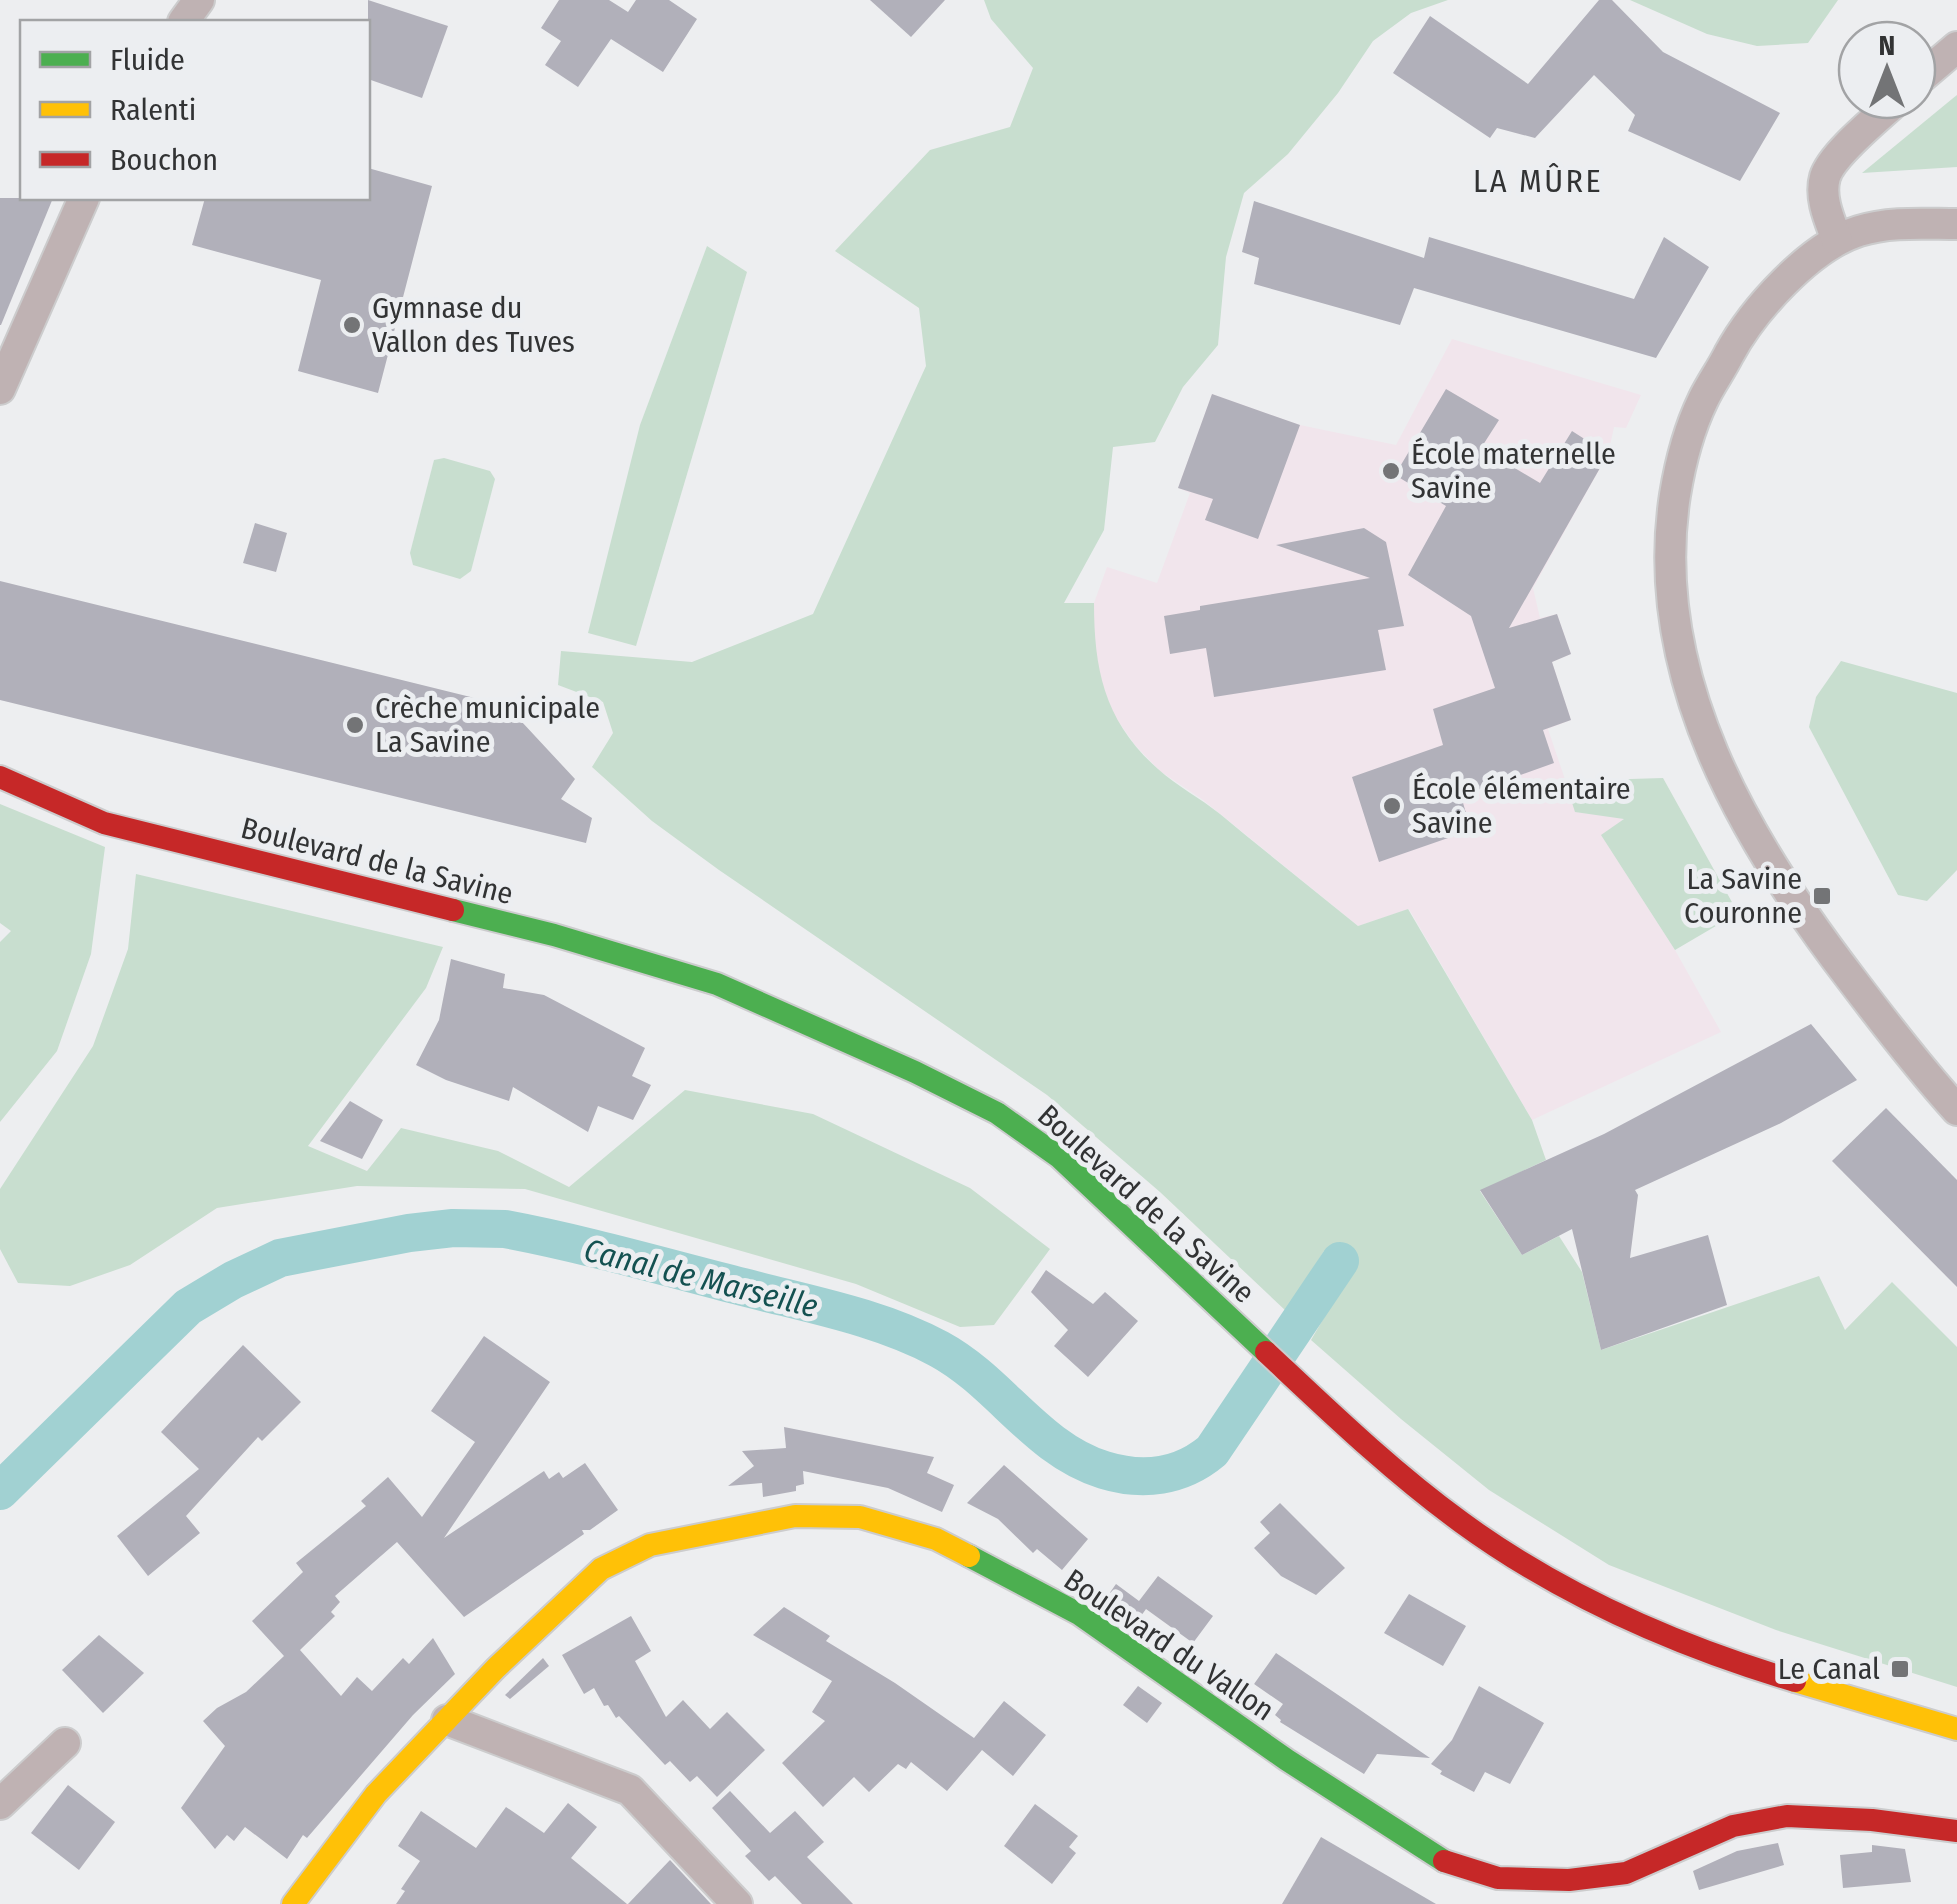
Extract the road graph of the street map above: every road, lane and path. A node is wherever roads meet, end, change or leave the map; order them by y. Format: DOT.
graph roads {
  1 [pos="1957,46"];
  2 [pos="1937,64"];
  3 [pos="1877,120"];
  4 [pos="83,200"];
  5 [pos="1957,224"];
  6 [pos="1837,240"];
  7 [pos="0,389"];
  8 [pos="0,777"];
  9 [pos="1957,1110"];
  10 [pos="446,1720"];
  11 [pos="1957,1729"];
  12 [pos="65,1743"];
  13 [pos="0,1804"];
  14 [pos="1957,1831"];
  15 [pos="293,1904"];
  16 [pos="737,1904"];
  1 -- 2 [label="street"];
  3 -- 6 [label="street"];
  4 -- 7 [label="street"];
  5 -- 6 [label="street"];
  6 -- 9 [label="street"];
  8 -- 11 [label="street, Boulevard de la Savine"];
  10 -- 14 [label="street, Boulevard du Vallon"];
  10 -- 15 [label="street, Boulevard du Vallon"];
  10 -- 16 [label="street"];
  12 -- 13 [label="street"];
}
